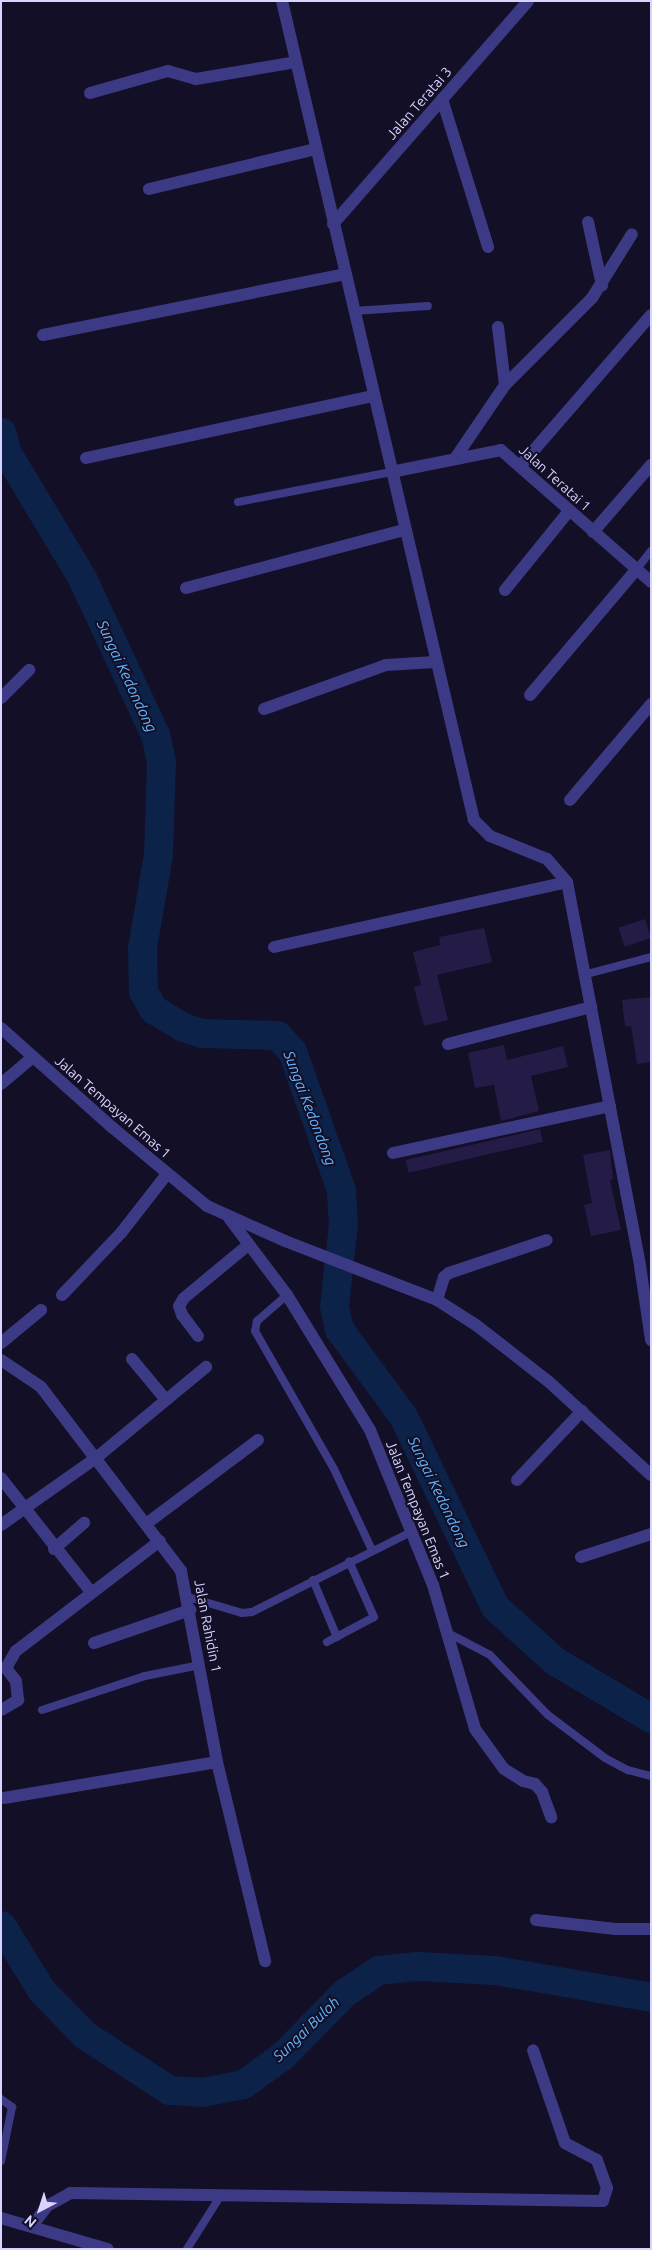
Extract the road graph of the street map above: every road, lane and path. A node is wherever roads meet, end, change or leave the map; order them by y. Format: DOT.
graph roads {
  1 [pos="282,1"];
  2 [pos="528,1"];
  3 [pos="296,62"];
  4 [pos="90,93"];
  5 [pos="442,99"];
  6 [pos="315,149"];
  7 [pos="149,189"];
  8 [pos="588,222"];
  9 [pos="334,224"];
  10 [pos="632,234"];
  11 [pos="488,247"];
  12 [pos="345,274"];
  13 [pos="602,285"];
  14 [pos="428,306"];
  15 [pos="354,311"];
  16 [pos="651,315"];
  17 [pos="498,327"];
  18 [pos="43,335"];
  19 [pos="505,385"];
  20 [pos="373,396"];
  21 [pos="456,457"];
  22 [pos="86,458"];
  23 [pos="521,465"];
  24 [pos="651,465"];
  25 [pos="391,472"];
  26 [pos="238,502"];
  27 [pos="569,511"];
  28 [pos="404,530"];
  29 [pos="593,532"];
  30 [pos="651,551"];
  31 [pos="636,570"];
  32 [pos="651,582"];
  33 [pos="186,588"];
  34 [pos="505,590"];
  35 [pos="435,662"];
  36 [pos="29,670"];
  37 [pos="530,695"];
  38 [pos="1,698"];
  39 [pos="651,704"];
  40 [pos="264,710"];
  41 [pos="570,800"];
  42 [pos="566,882"];
  43 [pos="274,947"];
  44 [pos="651,957"];
  45 [pos="583,975"];
  46 [pos="591,1007"];
  47 [pos="1,1028"];
  48 [pos="448,1044"];
  49 [pos="33,1057"];
  50 [pos="1,1084"];
  51 [pos="610,1106"];
  52 [pos="393,1153"];
  53 [pos="167,1174"];
  54 [pos="229,1218"];
  55 [pos="546,1240"];
  56 [pos="248,1246"];
  57 [pos="645,1265"];
  58 [pos="62,1295"];
  59 [pos="287,1295"];
  60 [pos="437,1300"];
  61 [pos="41,1310"];
  62 [pos="198,1336"];
  63 [pos="651,1340"];
  64 [pos="1,1343"];
  65 [pos="132,1359"];
  66 [pos="1,1360"];
  67 [pos="206,1367"];
  68 [pos="166,1400"];
  69 [pos="582,1412"];
  70 [pos="258,1440"];
  71 [pos="96,1458"];
  72 [pos="651,1475"];
  73 [pos="1,1478"];
  74 [pos="517,1480"];
  75 [pos="23,1508"];
  76 [pos="84,1523"];
  77 [pos="146,1524"];
  78 [pos="1,1525"];
  79 [pos="411,1532"];
  80 [pos="651,1534"];
  81 [pos="160,1541"];
  82 [pos="54,1549"];
  83 [pos="372,1550"];
  84 [pos="581,1557"];
  85 [pos="349,1561"];
  86 [pos="313,1580"];
  87 [pos="90,1592"];
  88 [pos="189,1604"];
  89 [pos="448,1633"];
  90 [pos="337,1637"];
  91 [pos="326,1642"];
  92 [pos="94,1643"];
  93 [pos="200,1665"];
  94 [pos="1,1710"];
  95 [pos="42,1710"];
  96 [pos="217,1762"];
  97 [pos="651,1776"];
  98 [pos="4,1798"];
  99 [pos="550,1817"];
  100 [pos="536,1920"];
  101 [pos="651,1929"];
  102 [pos="265,1960"];
  103 [pos="533,2050"];
  104 [pos="1,2099"];
  105 [pos="1,2161"];
  106 [pos="221,2195"];
  107 [pos="1,2218"];
  108 [pos="32,2226"];
  109 [pos="108,2249"];
  110 [pos="187,2249"];
  1 -- 3 [label="street"];
  2 -- 5 [label="street, Jalan Teratai 3"];
  3 -- 4 [label="street"];
  3 -- 6 [label="street"];
  5 -- 9 [label="street, Jalan Teratai 3"];
  5 -- 11 [label="street"];
  6 -- 7 [label="street"];
  6 -- 9 [label="street"];
  8 -- 13 [label="street"];
  9 -- 12 [label="street"];
  10 -- 13 [label="street"];
  12 -- 15 [label="street"];
  12 -- 18 [label="street"];
  13 -- 19 [label="street"];
  14 -- 15 [label="lane"];
  15 -- 20 [label="street"];
  16 -- 23 [label="street"];
  17 -- 19 [label="street"];
  19 -- 21 [label="street"];
  20 -- 22 [label="street"];
  20 -- 25 [label="street"];
  21 -- 23 [label="street, Jalan Teratai 1"];
  21 -- 25 [label="street, Jalan Teratai 1"];
  23 -- 27 [label="street, Jalan Teratai 1"];
  24 -- 29 [label="street"];
  25 -- 26 [label="lane"];
  25 -- 28 [label="street"];
  27 -- 29 [label="street, Jalan Teratai 1"];
  27 -- 34 [label="street"];
  28 -- 33 [label="street"];
  28 -- 35 [label="street"];
  29 -- 31 [label="street, Jalan Teratai 1"];
  30 -- 31 [label="lane"];
  31 -- 32 [label="street, Jalan Teratai 1"];
  31 -- 37 [label="street"];
  35 -- 40 [label="street"];
  35 -- 42 [label="street"];
  36 -- 38 [label="street"];
  39 -- 41 [label="street"];
  42 -- 43 [label="street"];
  42 -- 45 [label="street"];
  44 -- 45 [label="lane"];
  45 -- 46 [label="street"];
  46 -- 48 [label="street"];
  46 -- 51 [label="street"];
  47 -- 49 [label="street, Jalan Tempayan Emas 1"];
  49 -- 50 [label="street"];
  49 -- 53 [label="street, Jalan Tempayan Emas 1"];
  51 -- 52 [label="street"];
  51 -- 57 [label="street"];
  53 -- 54 [label="street, Jalan Tempayan Emas 1"];
  53 -- 58 [label="street"];
  54 -- 56 [label="street, Jalan Tempayan Emas 1"];
  54 -- 60 [label="street, Jalan Tempayan Emas 1"];
  55 -- 60 [label="street"];
  56 -- 59 [label="street, Jalan Tempayan Emas 1"];
  56 -- 62 [label="street"];
  57 -- 63 [label="street"];
  59 -- 79 [label="street, Jalan Tempayan Emas 1"];
  59 -- 83 [label="lane"];
  60 -- 69 [label="street, Jalan Tempayan Emas 1"];
  61 -- 64 [label="street"];
  65 -- 68 [label="street"];
  66 -- 71 [label="street, Jalan Rahidin 1"];
  67 -- 68 [label="street"];
  68 -- 71 [label="street"];
  69 -- 72 [label="street, Jalan Tempayan Emas 1"];
  69 -- 74 [label="street"];
  70 -- 77 [label="street"];
  71 -- 75 [label="street"];
  71 -- 77 [label="street, Jalan Rahidin 1"];
  73 -- 75 [label="street"];
  75 -- 78 [label="street"];
  75 -- 82 [label="street"];
  76 -- 82 [label="street"];
  77 -- 81 [label="street, Jalan Rahidin 1"];
  79 -- 83 [label="lane"];
  79 -- 89 [label="street, Jalan Tempayan Emas 1"];
  80 -- 84 [label="street"];
  81 -- 87 [label="street"];
  81 -- 88 [label="street, Jalan Rahidin 1"];
  82 -- 87 [label="street"];
  83 -- 85 [label="lane"];
  85 -- 86 [label="lane"];
  85 -- 90 [label="lane"];
  86 -- 88 [label="lane"];
  86 -- 90 [label="lane"];
  87 -- 94 [label="street"];
  88 -- 92 [label="street"];
  88 -- 93 [label="street, Jalan Rahidin 1"];
  89 -- 97 [label="lane"];
  89 -- 99 [label="street, Jalan Tempayan Emas 1"];
  90 -- 91 [label="lane"];
  93 -- 95 [label="lane"];
  93 -- 96 [label="street, Jalan Rahidin 1"];
  96 -- 98 [label="street"];
  96 -- 102 [label="street, Jalan Rahidin 1"];
  100 -- 101 [label="street"];
  103 -- 106 [label="street"];
  104 -- 105 [label="lane"];
  106 -- 108 [label="street"];
  106 -- 110 [label="lane"];
  107 -- 108 [label="street"];
  108 -- 109 [label="street"];
}
